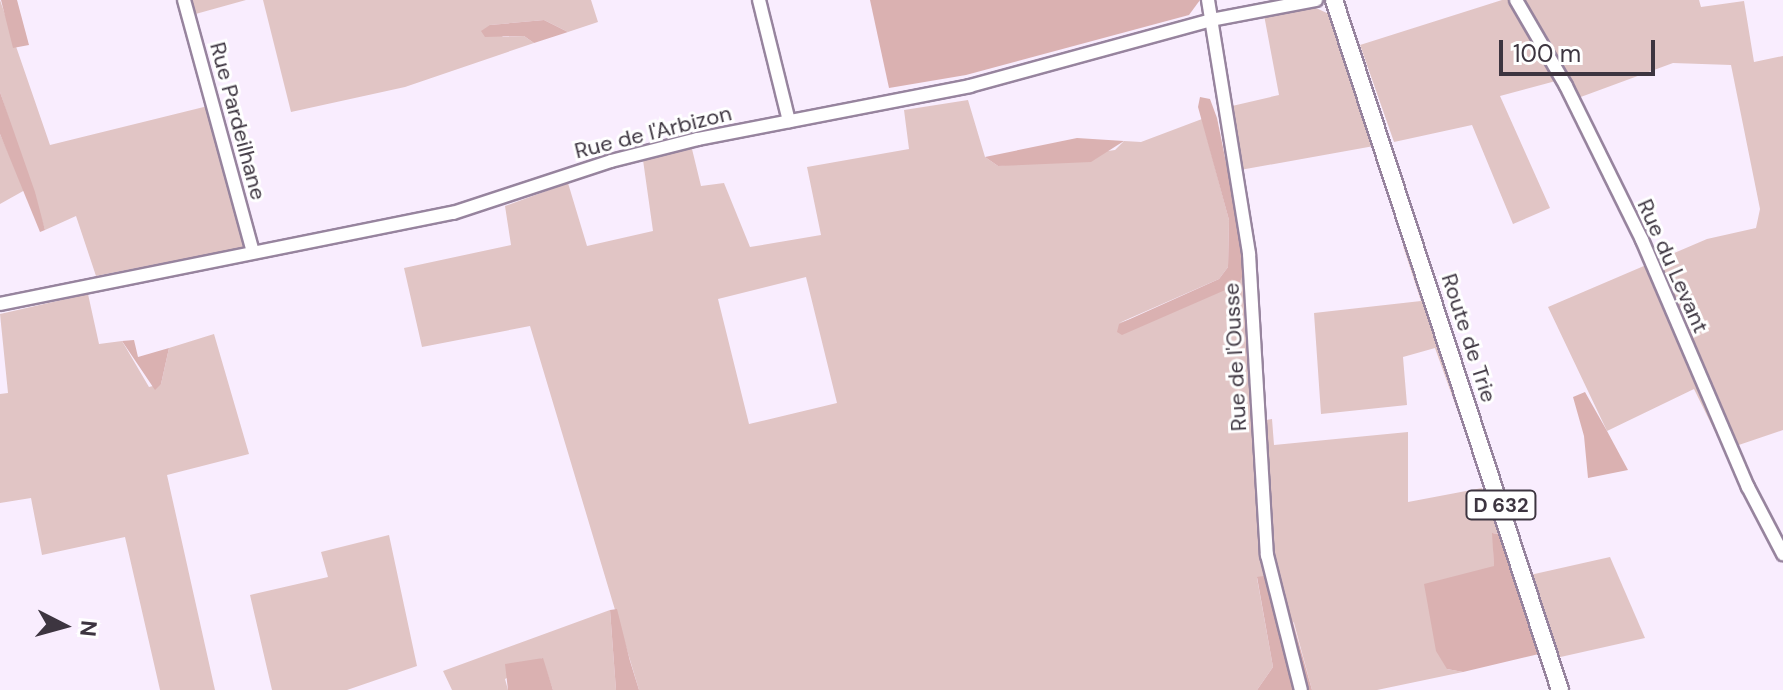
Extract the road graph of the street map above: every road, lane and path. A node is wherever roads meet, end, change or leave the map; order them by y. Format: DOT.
graph roads {
  1 [pos="184,0"];
  2 [pos="759,0"];
  3 [pos="1208,0"];
  4 [pos="1316,0"];
  5 [pos="1334,0"];
  6 [pos="1516,0"];
  7 [pos="1211,20"];
  8 [pos="789,121"];
  9 [pos="253,252"];
  10 [pos="0,304"];
  11 [pos="1783,554"];
  12 [pos="1301,690"];
  13 [pos="1560,690"];
  1 -- 9 [label="street, Rue Pardeilhane"];
  2 -- 8 [label="street"];
  3 -- 7 [label="street, Rue de l'Ousse"];
  4 -- 7 [label="street, Rue de l'Arbizon"];
  5 -- 13 [label="main road, Route de Trie / D 632"];
  6 -- 11 [label="street, Rue du Levant"];
  7 -- 8 [label="street, Rue de l'Arbizon"];
  7 -- 12 [label="street, Rue de l'Ousse"];
  8 -- 9 [label="street, Rue de l'Arbizon"];
  9 -- 10 [label="street, Rue de l'Arbizon"];
}
